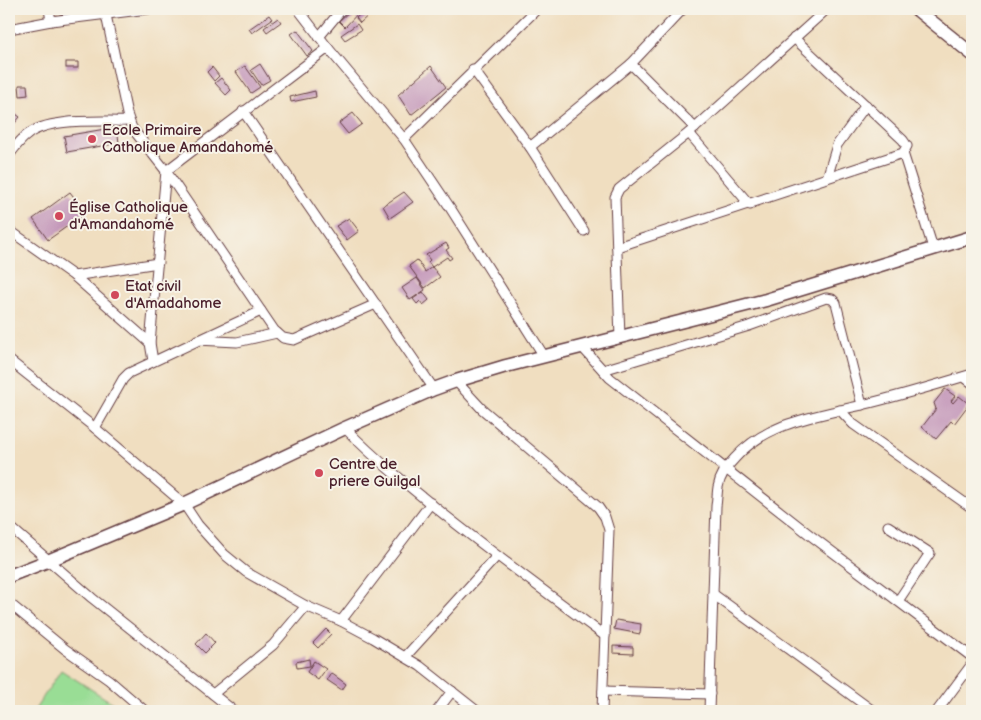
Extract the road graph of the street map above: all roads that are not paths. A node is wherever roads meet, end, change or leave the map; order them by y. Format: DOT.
graph roads {
  1 [pos="49,9"];
  2 [pos="148,9"];
  3 [pos="298,9"];
  4 [pos="342,9"];
  5 [pos="538,9"];
  6 [pos="683,9"];
  7 [pos="827,9"];
  8 [pos="916,9"];
  9 [pos="106,15"];
  10 [pos="51,21"];
  11 [pos="9,30"];
  12 [pos="319,37"];
  13 [pos="794,38"];
  14 [pos="328,48"];
  15 [pos="972,54"];
  16 [pos="631,64"];
  17 [pos="474,69"];
  18 [pos="866,105"];
  19 [pos="243,111"];
  20 [pos="129,121"];
  21 [pos="692,130"];
  22 [pos="404,139"];
  23 [pos="530,147"];
  24 [pos="903,154"];
  25 [pos="9,155"];
  26 [pos="166,170"];
  27 [pos="828,178"];
  28 [pos="750,204"];
  29 [pos="9,230"];
  30 [pos="584,231"];
  31 [pos="972,237"];
  32 [pos="616,247"];
  33 [pos="933,248"];
  34 [pos="158,263"];
  35 [pos="74,276"];
  36 [pos="376,304"];
  37 [pos="261,311"];
  38 [pos="277,333"];
  39 [pos="620,338"];
  40 [pos="197,340"];
  41 [pos="150,343"];
  42 [pos="582,347"];
  43 [pos="544,356"];
  44 [pos="9,360"];
  45 [pos="153,360"];
  46 [pos="603,370"];
  47 [pos="968,375"];
  48 [pos="456,382"];
  49 [pos="972,383"];
  50 [pos="434,389"];
  51 [pos="862,405"];
  52 [pos="840,410"];
  53 [pos="95,428"];
  54 [pos="345,428"];
  55 [pos="725,469"];
  56 [pos="431,503"];
  57 [pos="184,504"];
  58 [pos="972,508"];
  59 [pos="9,526"];
  60 [pos="888,526"];
  61 [pos="497,556"];
  62 [pos="50,560"];
  63 [pos="9,576"];
  64 [pos="713,594"];
  65 [pos="898,601"];
  66 [pos="9,603"];
  67 [pos="306,606"];
  68 [pos="341,621"];
  69 [pos="605,636"];
  70 [pos="405,657"];
  71 [pos="972,657"];
  72 [pos="972,664"];
  73 [pos="452,691"];
  74 [pos="603,692"];
  75 [pos="213,694"];
  76 [pos="710,694"];
  77 [pos="712,710"];
  78 [pos="146,711"];
  79 [pos="234,711"];
  80 [pos="437,711"];
  81 [pos="477,711"];
  82 [pos="602,711"];
  83 [pos="873,711"];
  84 [pos="937,711"];
  1 -- 10 [label="street"];
  2 -- 9 [label="street"];
  3 -- 12 [label="street"];
  4 -- 12 [label="street"];
  5 -- 17 [label="street"];
  6 -- 16 [label="street"];
  7 -- 13 [label="street"];
  8 -- 15 [label="street"];
  9 -- 10 [label="street"];
  9 -- 20 [label="street"];
  10 -- 11 [label="street"];
  12 -- 14 [label="street"];
  13 -- 18 [label="street"];
  13 -- 21 [label="street"];
  14 -- 19 [label="street"];
  14 -- 22 [label="street"];
  16 -- 21 [label="street"];
  16 -- 23 [label="street"];
  17 -- 22 [label="street"];
  17 -- 23 [label="street"];
  18 -- 24 [label="street"];
  18 -- 27 [label="street"];
  19 -- 26 [label="street"];
  19 -- 36 [label="street"];
  20 -- 25 [label="street"];
  20 -- 26 [label="street"];
  21 -- 28 [label="street"];
  21 -- 32 [label="street"];
  22 -- 43 [label="street"];
  23 -- 30 [label="street"];
  24 -- 27 [label="street"];
  24 -- 33 [label="street"];
  26 -- 34 [label="street"];
  26 -- 37 [label="street"];
  27 -- 28 [label="street"];
  28 -- 32 [label="street"];
  29 -- 35 [label="street"];
  31 -- 33 [label="street"];
  32 -- 39 [label="street"];
  33 -- 39 [label="street"];
  34 -- 35 [label="street"];
  34 -- 41 [label="street"];
  35 -- 41 [label="street"];
  36 -- 38 [label="street"];
  36 -- 50 [label="street"];
  37 -- 38 [label="street"];
  37 -- 40 [label="street"];
  38 -- 40 [label="street"];
  39 -- 42 [label="street"];
  40 -- 45 [label="street"];
  41 -- 45 [label="street"];
  42 -- 43 [label="street"];
  42 -- 46 [label="street"];
  43 -- 48 [label="street"];
  44 -- 53 [label="street"];
  45 -- 53 [label="street"];
  46 -- 51 [label="street"];
  46 -- 55 [label="street"];
  47 -- 49 [label="street"];
  47 -- 51 [label="street"];
  48 -- 50 [label="street"];
  48 -- 69 [label="street"];
  50 -- 54 [label="street"];
  51 -- 52 [label="street"];
  52 -- 55 [label="street"];
  52 -- 58 [label="street"];
  53 -- 57 [label="street"];
  54 -- 56 [label="street"];
  54 -- 57 [label="street"];
  55 -- 64 [label="street"];
  55 -- 65 [label="street"];
  56 -- 61 [label="street"];
  56 -- 68 [label="street"];
  57 -- 62 [label="street"];
  57 -- 67 [label="street"];
  59 -- 62 [label="street"];
  60 -- 65 [label="street"];
  61 -- 69 [label="street"];
  61 -- 70 [label="street"];
  62 -- 63 [label="street"];
  62 -- 75 [label="street"];
  64 -- 76 [label="street"];
  64 -- 83 [label="street"];
  65 -- 71 [label="street"];
  66 -- 78 [label="street"];
  67 -- 68 [label="street"];
  67 -- 75 [label="street"];
  68 -- 70 [label="street"];
  69 -- 74 [label="street"];
  70 -- 73 [label="street"];
  72 -- 84 [label="street"];
  73 -- 80 [label="street"];
  73 -- 81 [label="street"];
  74 -- 76 [label="street"];
  74 -- 82 [label="street"];
  75 -- 79 [label="street"];
  76 -- 77 [label="street"];
}
